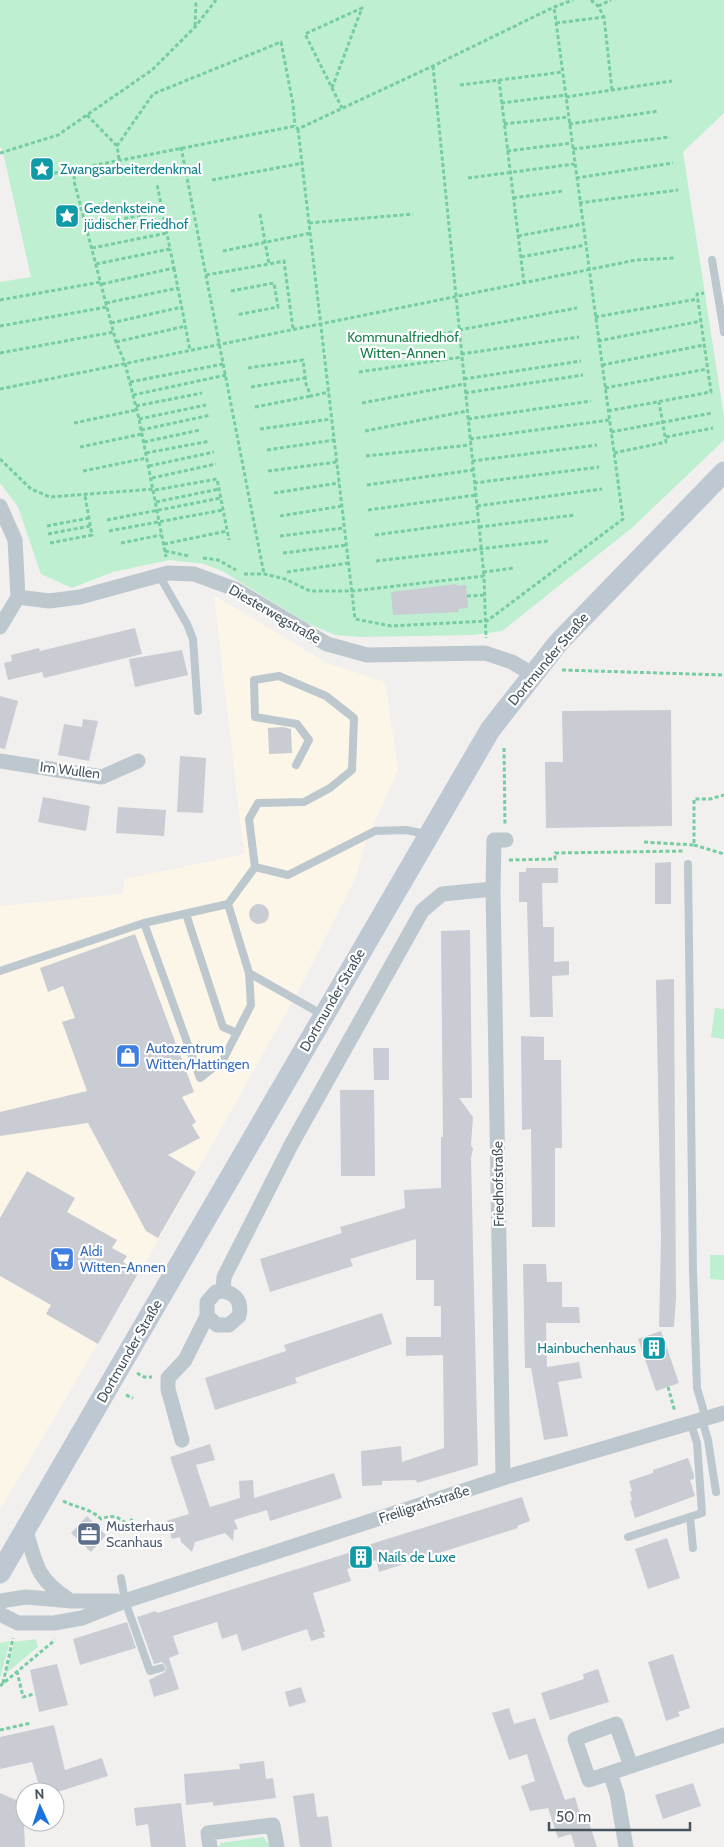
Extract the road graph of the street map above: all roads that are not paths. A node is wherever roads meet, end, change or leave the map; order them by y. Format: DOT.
graph roads {
  1 [pos="712,260"];
  2 [pos="724,332"];
  3 [pos="724,472"];
  4 [pos="0,506"];
  5 [pos="163,574"];
  6 [pos="18,597"];
  7 [pos="0,627"];
  8 [pos="532,674"];
  9 [pos="198,710"];
  10 [pos="0,761"];
  11 [pos="138,761"];
  12 [pos="296,765"];
  13 [pos="428,834"];
  14 [pos="506,840"];
  15 [pos="688,864"];
  16 [pos="255,867"];
  17 [pos="493,889"];
  18 [pos="228,904"];
  19 [pos="186,914"];
  20 [pos="144,924"];
  21 [pos="0,971"];
  22 [pos="249,973"];
  23 [pos="323,1015"];
  24 [pos="236,1034"];
  25 [pos="223,1291"];
  26 [pos="207,1316"];
  27 [pos="724,1413"];
  28 [pos="694,1422"];
  29 [pos="182,1440"];
  30 [pos="503,1478"];
  31 [pos="716,1492"];
  32 [pos="690,1516"];
  33 [pos="26,1530"];
  34 [pos="628,1537"];
  35 [pos="693,1548"];
  36 [pos="0,1573"];
  37 [pos="121,1578"];
  38 [pos="125,1600"];
  39 [pos="0,1601"];
  40 [pos="72,1602"];
  41 [pos="0,1614"];
  42 [pos="161,1668"];
  43 [pos="724,1735"];
  44 [pos="631,1766"];
  45 [pos="610,1773"];
  46 [pos="210,1847"];
  47 [pos="277,1847"];
  48 [pos="626,1847"];
  1 -- 2 [label="lane"];
  3 -- 8 [label="main road, Dortmunder Straße"];
  4 -- 6 [label="street"];
  5 -- 6 [label="street, Diesterwegstraße"];
  5 -- 8 [label="street, Diesterwegstraße"];
  5 -- 9 [label="lane"];
  6 -- 7 [label="street"];
  8 -- 13 [label="main road, Dortmunder Straße"];
  10 -- 11 [label="street, Im Wullen"];
  12 -- 16 [label="lane"];
  13 -- 16 [label="lane"];
  13 -- 23 [label="main road, Dortmunder Straße"];
  14 -- 17 [label="street, Friedhofstraße"];
  15 -- 28 [label="lane"];
  16 -- 18 [label="lane"];
  17 -- 25 [label="street"];
  17 -- 30 [label="street, Friedhofstraße"];
  18 -- 19 [label="lane"];
  18 -- 22 [label="lane"];
  19 -- 20 [label="lane"];
  19 -- 24 [label="lane"];
  20 -- 21 [label="lane"];
  20 -- 24 [label="lane"];
  22 -- 23 [label="lane"];
  22 -- 24 [label="lane"];
  23 -- 33 [label="main road, Dortmunder Straße"];
  25 -- 26 [label="street"];
  25 -- 26 [label="street"];
  26 -- 29 [label="street"];
  27 -- 28 [label="street, Freiligrathstraße"];
  28 -- 30 [label="street, Freiligrathstraße"];
  28 -- 31 [label="lane"];
  28 -- 32 [label="lane"];
  30 -- 38 [label="street, Freiligrathstraße"];
  32 -- 34 [label="lane"];
  32 -- 35 [label="lane"];
  33 -- 36 [label="main road, Dortmunder Straße"];
  33 -- 40 [label="street"];
  37 -- 38 [label="lane"];
  38 -- 40 [label="street, Freiligrathstraße"];
  38 -- 41 [label="street, Freiligrathstraße"];
  38 -- 42 [label="lane"];
  39 -- 40 [label="street, Freiligrathstraße"];
  43 -- 44 [label="street"];
  44 -- 45 [label="street"];
  44 -- 45 [label="street"];
  45 -- 48 [label="street"];
  46 -- 47 [label="street"];
}
